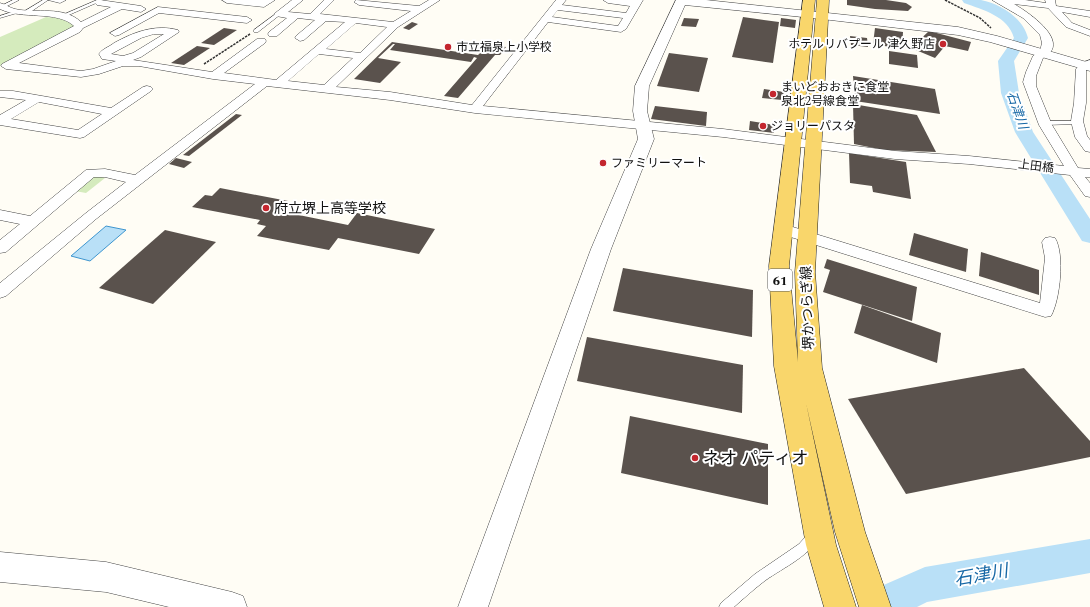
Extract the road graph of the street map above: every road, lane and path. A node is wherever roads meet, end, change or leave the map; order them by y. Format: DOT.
graph roads {
  1 [pos="16,0"];
  2 [pos="46,0"];
  3 [pos="50,0"];
  4 [pos="64,0"];
  5 [pos="229,0"];
  6 [pos="298,0"];
  7 [pos="329,0"];
  8 [pos="435,0"];
  9 [pos="608,0"];
  10 [pos="945,0"];
  11 [pos="997,0"];
  12 [pos="358,1"];
  13 [pos="682,1"];
  14 [pos="1017,1"];
  15 [pos="99,2"];
  16 [pos="637,2"];
  17 [pos="268,3"];
  18 [pos="559,3"];
  19 [pos="181,4"];
  20 [pos="390,4"];
  21 [pos="1051,5"];
  22 [pos="121,6"];
  23 [pos="2,7"];
  24 [pos="815,7"];
  25 [pos="141,9"];
  26 [pos="421,9"];
  27 [pos="90,11"];
  28 [pos="169,11"];
  29 [pos="14,12"];
  30 [pos="26,12"];
  31 [pos="107,14"];
  32 [pos="193,14"];
  33 [pos="279,14"];
  34 [pos="1090,14"];
  35 [pos="296,15"];
  36 [pos="319,16"];
  37 [pos="629,16"];
  38 [pos="0,17"];
  39 [pos="60,17"];
  40 [pos="545,18"];
  41 [pos="349,19"];
  42 [pos="247,20"];
  43 [pos="373,22"];
  44 [pos="395,25"];
  45 [pos="80,26"];
  46 [pos="166,30"];
  47 [pos="114,33"];
  48 [pos="1090,33"];
  49 [pos="273,34"];
  50 [pos="300,38"];
  51 [pos="260,39"];
  52 [pos="991,39"];
  53 [pos="318,51"];
  54 [pos="1041,52"];
  55 [pos="361,56"];
  56 [pos="123,61"];
  57 [pos="1088,65"];
  58 [pos="4,66"];
  59 [pos="194,72"];
  60 [pos="213,76"];
  61 [pos="271,83"];
  62 [pos="147,89"];
  63 [pos="326,90"];
  64 [pos="0,94"];
  65 [pos="38,98"];
  66 [pos="475,109"];
  67 [pos="1084,110"];
  68 [pos="114,112"];
  69 [pos="0,121"];
  70 [pos="1077,122"];
  71 [pos="1043,123"];
  72 [pos="1090,123"];
  73 [pos="644,124"];
  74 [pos="804,143"];
  75 [pos="1090,148"];
  76 [pos="1071,171"];
  77 [pos="1090,173"];
  78 [pos="137,180"];
  79 [pos="1090,193"];
  80 [pos="0,216"];
  81 [pos="31,221"];
  82 [pos="783,229"];
  83 [pos="806,237"];
  84 [pos="1050,242"];
  85 [pos="0,248"];
  86 [pos="0,292"];
  87 [pos="819,538"];
  88 [pos="0,567"];
  89 [pos="232,607"];
  90 [pos="473,607"];
  91 [pos="725,607"];
  92 [pos="840,607"];
  93 [pos="875,607"];
  1 -- 23 [label="lane"];
  2 -- 30 [label="lane"];
  3 -- 4 [label="lane"];
  5 -- 17 [label="street"];
  6 -- 33 [label="street"];
  7 -- 36 [label="street"];
  8 -- 26 [label="street"];
  9 -- 16 [label="street"];
  10 -- 52 [label="path"];
  11 -- 54 [label="street"];
  12 -- 20 [label="street"];
  12 -- 41 [label="street"];
  13 -- 24 [label="street"];
  13 -- 73 [label="street"];
  14 -- 21 [label="street"];
  15 -- 22 [label="street"];
  15 -- 39 [label="lane"];
  16 -- 37 [label="street"];
  18 -- 37 [label="street"];
  18 -- 40 [label="street"];
  19 -- 28 [label="street"];
  20 -- 26 [label="street"];
  20 -- 43 [label="street"];
  21 -- 34 [label="street"];
  21 -- 48 [label="street"];
  22 -- 25 [label="street"];
  22 -- 31 [label="street"];
  23 -- 29 [label="street"];
  24 -- 52 [label="street"];
  24 -- 74 [label="main road, 堺かつらぎ線 / 61"];
  26 -- 44 [label="street"];
  27 -- 31 [label="street"];
  28 -- 32 [label="street"];
  28 -- 47 [label="street"];
  29 -- 30 [label="street"];
  29 -- 38 [label="lane"];
  30 -- 39 [label="street"];
  31 -- 45 [label="street"];
  32 -- 42 [label="street"];
  32 -- 46 [label="street"];
  33 -- 35 [label="street"];
  33 -- 51 [label="lane"];
  35 -- 36 [label="street"];
  35 -- 49 [label="street"];
  36 -- 41 [label="street"];
  36 -- 50 [label="street"];
  37 -- 40 [label="street"];
  39 -- 45 [label="street"];
  40 -- 66 [label="street"];
  41 -- 43 [label="street"];
  41 -- 53 [label="street"];
  43 -- 44 [label="street"];
  44 -- 55 [label="street"];
  45 -- 58 [label="street"];
  46 -- 56 [label="street"];
  46 -- 56 [label="street"];
  51 -- 59 [label="path"];
  51 -- 60 [label="street"];
  52 -- 54 [label="street"];
  53 -- 55 [label="street"];
  53 -- 61 [label="street"];
  54 -- 57 [label="street"];
  54 -- 71 [label="street"];
  55 -- 63 [label="street"];
  56 -- 58 [label="street"];
  56 -- 59 [label="street, 上田橋"];
  57 -- 67 [label="street"];
  59 -- 60 [label="street, 上田橋"];
  60 -- 61 [label="street, 上田橋"];
  61 -- 63 [label="street, 上田橋"];
  61 -- 78 [label="street"];
  62 -- 68 [label="street"];
  63 -- 66 [label="street, 上田橋"];
  64 -- 65 [label="street"];
  65 -- 68 [label="street"];
  65 -- 69 [label="street"];
  66 -- 73 [label="street, 上田橋"];
  67 -- 70 [label="street"];
  68 -- 69 [label="street"];
  70 -- 71 [label="lane"];
  70 -- 72 [label="street"];
  70 -- 75 [label="street"];
  71 -- 76 [label="street"];
  73 -- 74 [label="street, 上田橋"];
  73 -- 90 [label="street"];
  74 -- 76 [label="street, 上田橋"];
  74 -- 82 [label="main road, 堺かつらぎ線 / 61"];
  74 -- 83 [label="main road, 堺かつらぎ線 / 61"];
  76 -- 77 [label="street, 上田橋"];
  76 -- 79 [label="street"];
  78 -- 81 [label="street"];
  78 -- 86 [label="street"];
  80 -- 81 [label="street"];
  81 -- 85 [label="street"];
  82 -- 83 [label="street"];
  82 -- 87 [label="main road, 堺かつらぎ線 / 61"];
  83 -- 84 [label="street"];
  83 -- 93 [label="main road, 堺かつらぎ線 / 61"];
  87 -- 91 [label="lane"];
  87 -- 92 [label="main road, 堺かつらぎ線 / 61"];
  88 -- 89 [label="street"];
}
